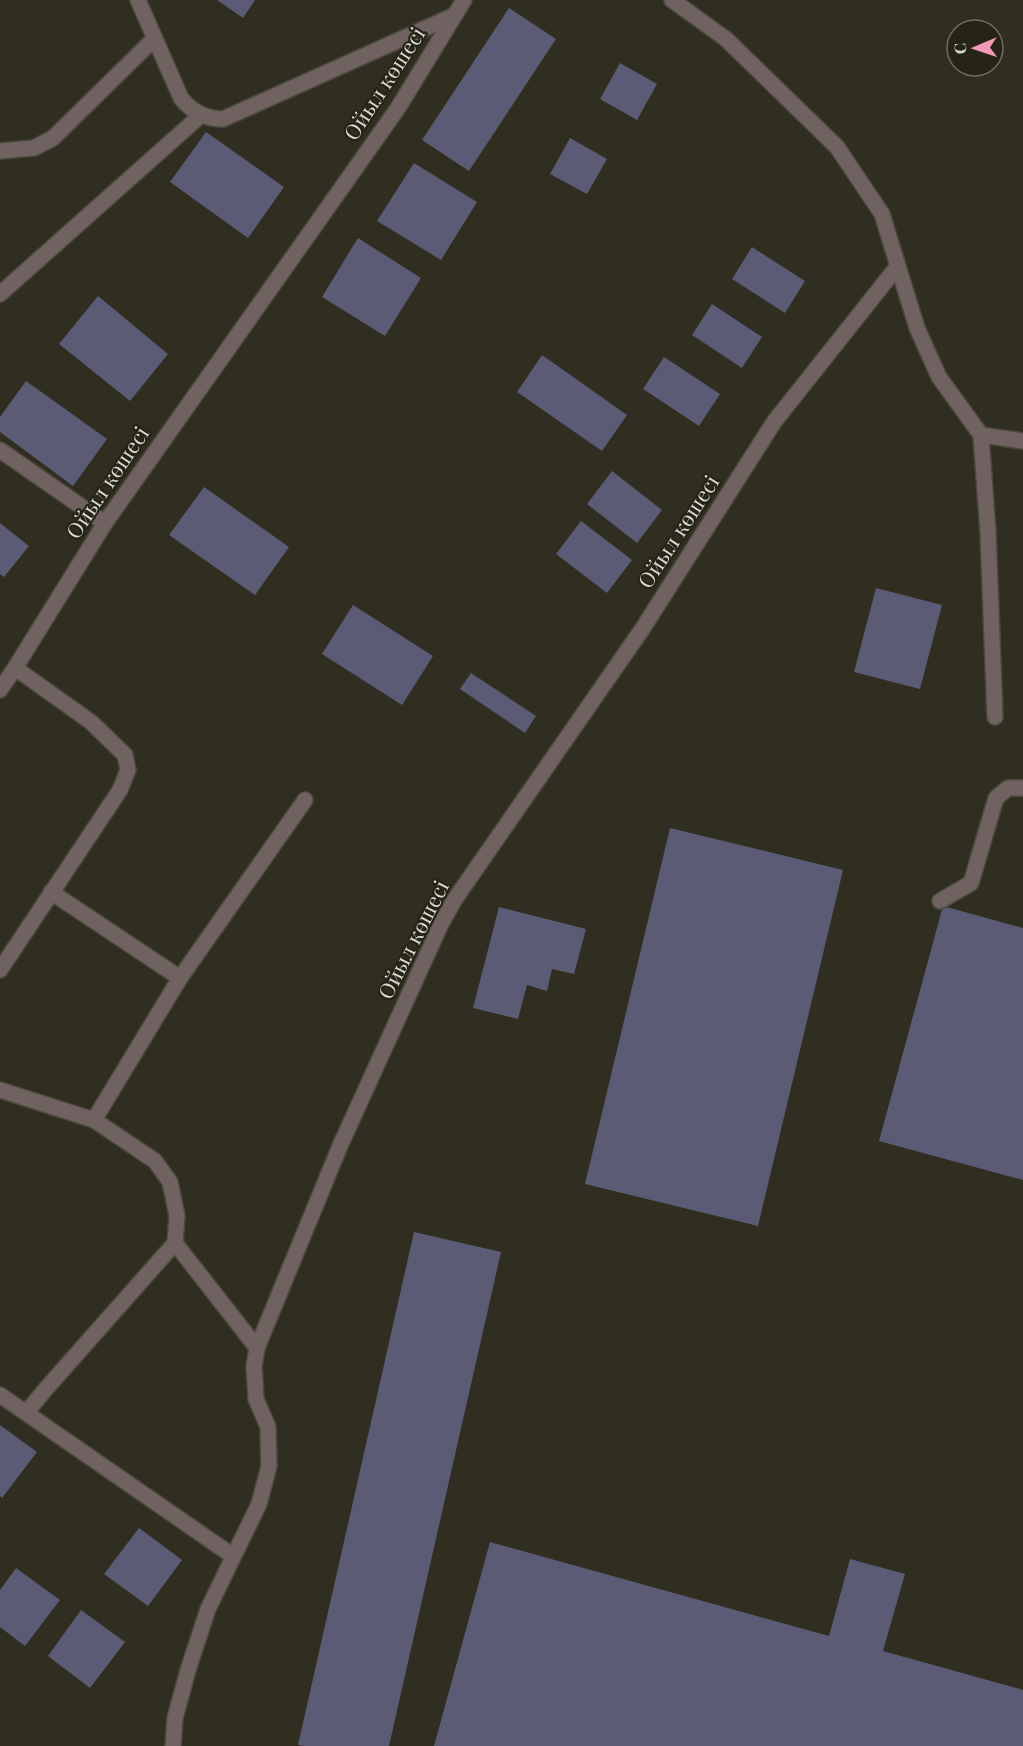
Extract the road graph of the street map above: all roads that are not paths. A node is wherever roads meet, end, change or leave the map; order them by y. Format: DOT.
graph roads {
  1 [pos="138,0"];
  2 [pos="464,0"];
  3 [pos="672,0"];
  4 [pos="454,15"];
  5 [pos="154,38"];
  6 [pos="201,115"];
  7 [pos="0,151"];
  8 [pos="897,267"];
  9 [pos="0,294"];
  10 [pos="981,435"];
  11 [pos="1023,441"];
  12 [pos="0,450"];
  13 [pos="105,523"];
  14 [pos="15,668"];
  15 [pos="0,690"];
  16 [pos="995,717"];
  17 [pos="1023,788"];
  18 [pos="305,800"];
  19 [pos="51,892"];
  20 [pos="940,901"];
  21 [pos="0,970"];
  22 [pos="180,978"];
  23 [pos="0,1090"];
  24 [pos="94,1120"];
  25 [pos="175,1243"];
  26 [pos="257,1347"];
  27 [pos="0,1395"];
  28 [pos="27,1413"];
  29 [pos="233,1556"];
  30 [pos="173,1746"];
  1 -- 5 [label="street"];
  2 -- 4 [label="street, Ойыл көшесі"];
  3 -- 8 [label="street"];
  4 -- 6 [label="street"];
  4 -- 13 [label="street, Ойыл көшесі"];
  5 -- 6 [label="street"];
  5 -- 7 [label="street"];
  6 -- 9 [label="street"];
  8 -- 10 [label="street"];
  8 -- 26 [label="street, Ойыл көшесі"];
  10 -- 11 [label="street"];
  10 -- 16 [label="street"];
  12 -- 13 [label="street"];
  13 -- 14 [label="street, Ойыл көшесі"];
  14 -- 15 [label="street, Ойыл көшесі"];
  14 -- 19 [label="street"];
  17 -- 20 [label="street"];
  18 -- 22 [label="street"];
  19 -- 21 [label="street"];
  19 -- 22 [label="street"];
  22 -- 24 [label="street"];
  23 -- 24 [label="street"];
  24 -- 25 [label="street"];
  25 -- 26 [label="street"];
  25 -- 28 [label="street"];
  26 -- 29 [label="street, Ойыл көшесі"];
  27 -- 28 [label="street"];
  28 -- 29 [label="street"];
  29 -- 30 [label="street, Ойыл көшесі"];
}
